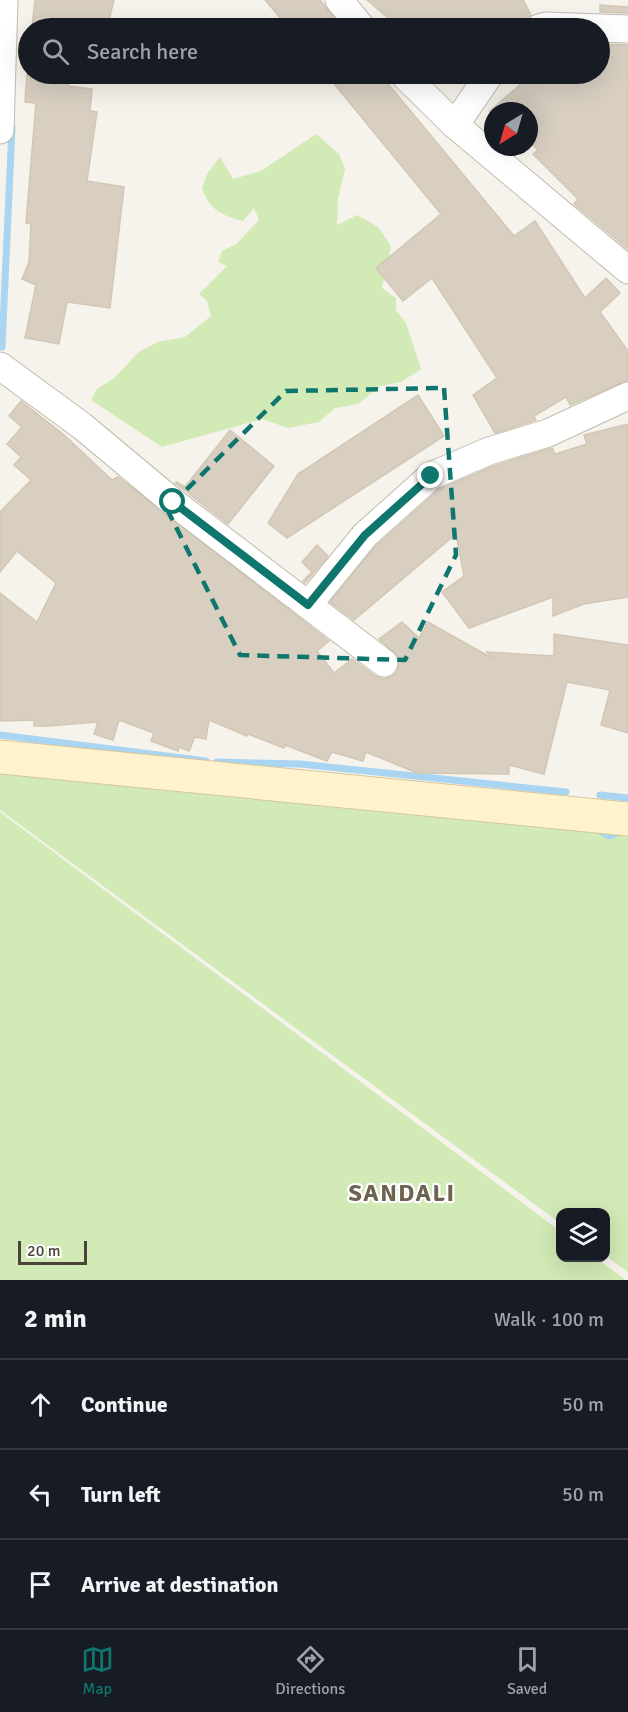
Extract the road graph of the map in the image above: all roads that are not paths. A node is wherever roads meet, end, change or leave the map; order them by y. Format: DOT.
graph roads {
  1 [pos="4,0"];
  2 [pos="339,0"];
  3 [pos="354,18"];
  4 [pos="610,28"];
  5 [pos="628,29"];
  6 [pos="413,84"];
  7 [pos="483,84"];
  8 [pos="455,125"];
  9 [pos="0,130"];
  10 [pos="628,270"];
  11 [pos="0,366"];
  12 [pos="628,396"];
  13 [pos="308,605"];
  14 [pos="384,663"];
  15 [pos="0,757"];
  16 [pos="628,819"];
  1 -- 9 [label="street"];
  2 -- 3 [label="street"];
  4 -- 5 [label="street"];
  6 -- 8 [label="street"];
  7 -- 8 [label="street"];
  8 -- 10 [label="street"];
  11 -- 13 [label="street"];
  12 -- 13 [label="street"];
  13 -- 14 [label="street"];
  15 -- 16 [label="street"];
}
